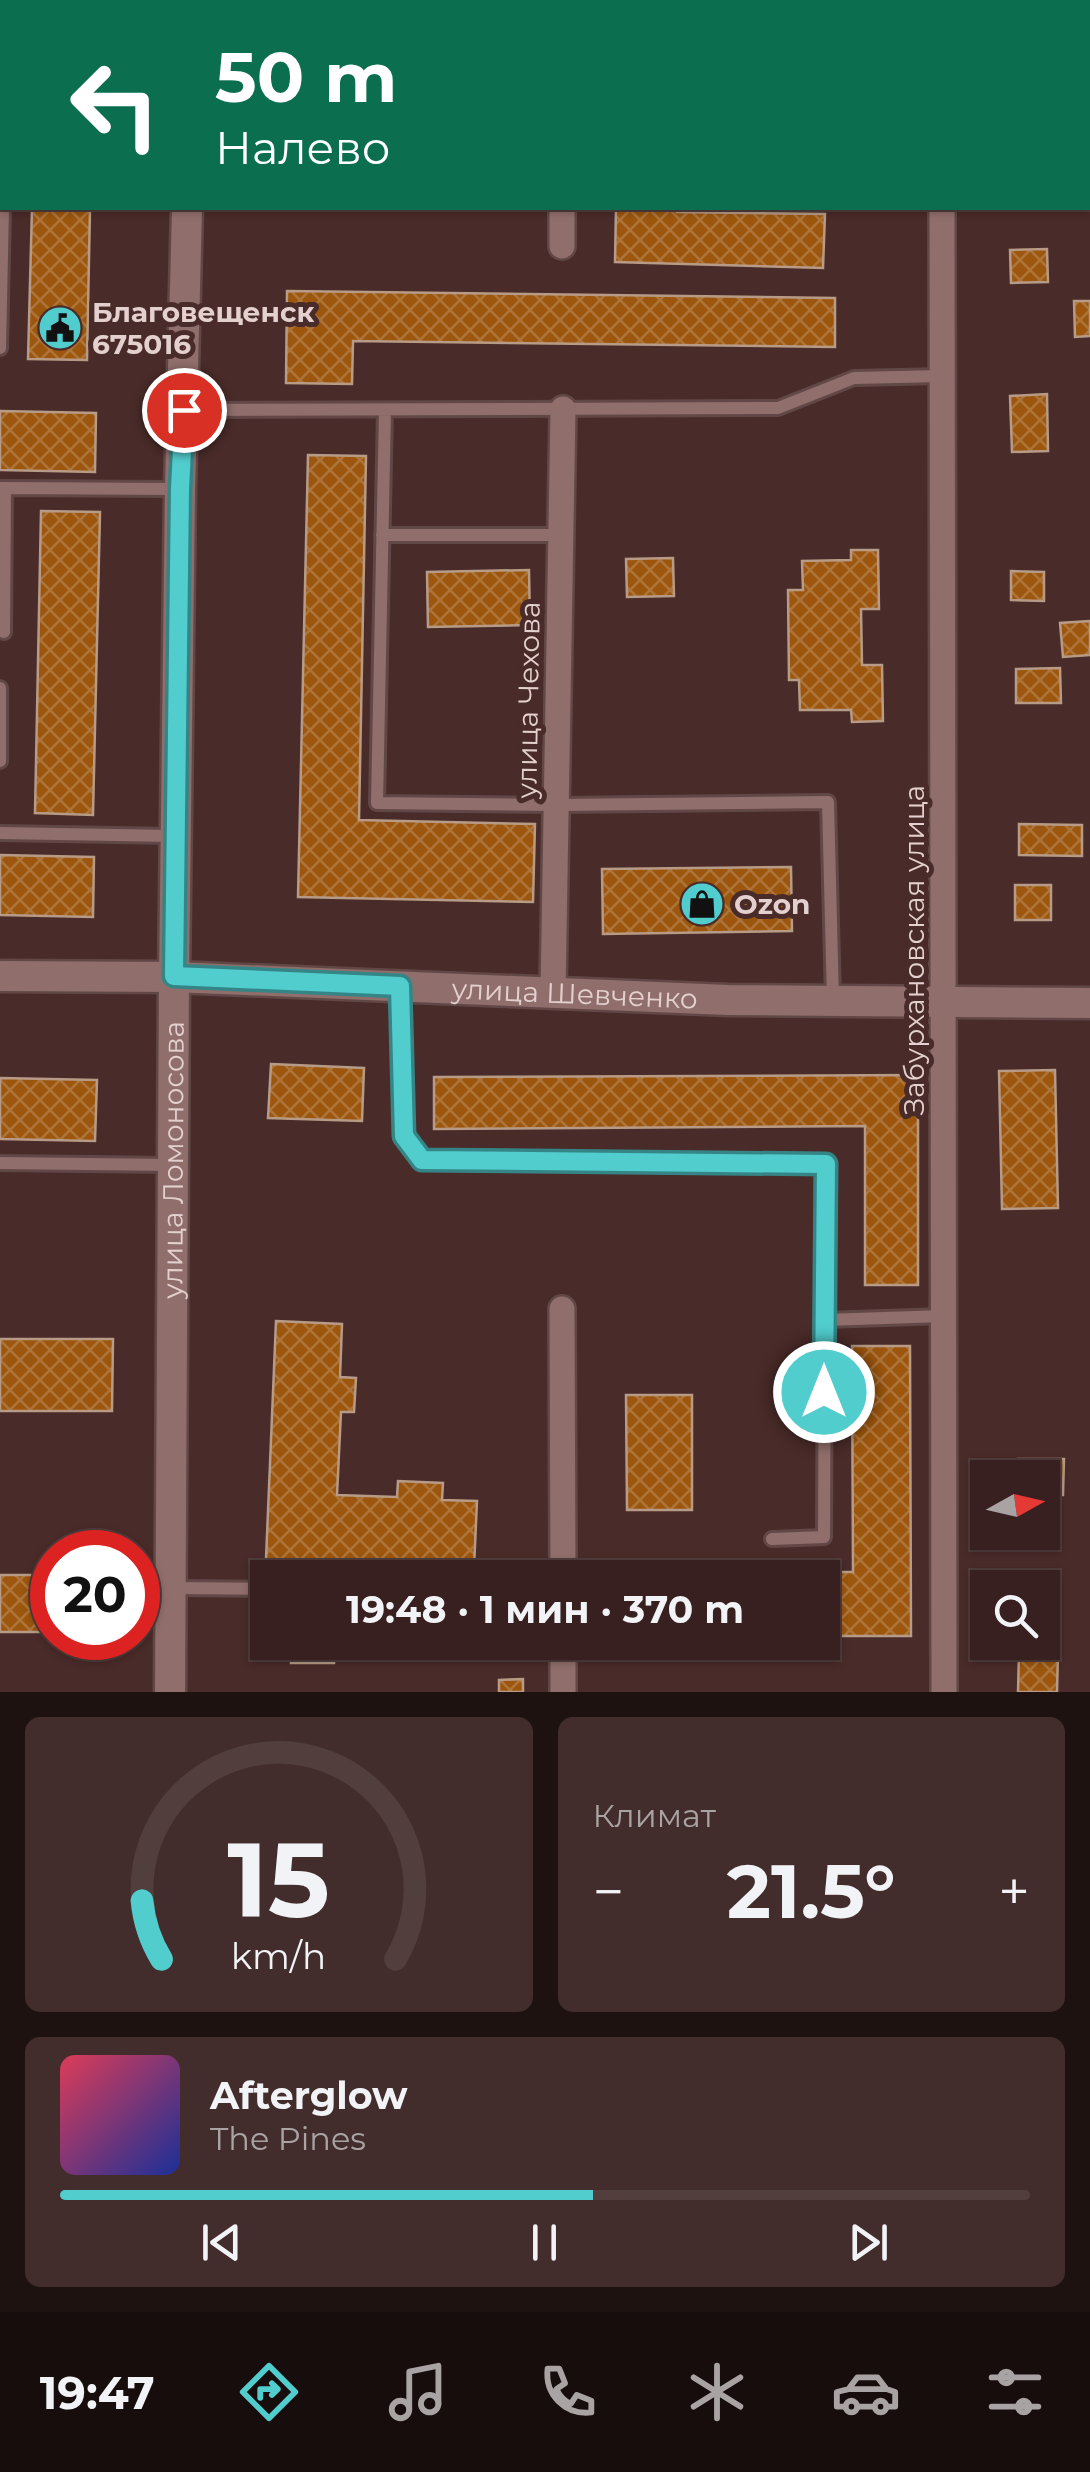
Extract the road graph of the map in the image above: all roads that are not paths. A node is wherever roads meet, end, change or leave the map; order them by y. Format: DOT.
graph roads {
  1 [pos="3,210"];
  2 [pos="187,210"];
  3 [pos="562,210"];
  4 [pos="942,210"];
  5 [pos="562,246"];
  6 [pos="0,348"];
  7 [pos="942,376"];
  8 [pos="563,409"];
  9 [pos="184,410"];
  10 [pos="385,410"];
  11 [pos="3,488"];
  12 [pos="180,489"];
  13 [pos="382,535"];
  14 [pos="561,535"];
  15 [pos="4,632"];
  16 [pos="0,688"];
  17 [pos="0,760"];
  18 [pos="556,806"];
  19 [pos="0,832"];
  20 [pos="176,836"];
  21 [pos="0,976"];
  22 [pos="174,976"];
  23 [pos="400,986"];
  24 [pos="553,992"];
  25 [pos="833,1001"];
  26 [pos="944,1002"];
  27 [pos="1090,1003"];
  28 [pos="0,1163"];
  29 [pos="173,1164"];
  30 [pos="562,1309"];
  31 [pos="944,1316"];
  32 [pos="825,1320"];
  33 [pos="772,1538"];
  34 [pos="562,1560"];
  35 [pos="170,1588"];
  36 [pos="250,1589"];
  37 [pos="563,1660"];
  38 [pos="170,1692"];
  39 [pos="563,1692"];
  40 [pos="944,1692"];
  1 -- 6 [label="lane"];
  2 -- 9 [label="street, улица Ломоносова"];
  3 -- 5 [label="street"];
  4 -- 7 [label="street, Забурхановская улица"];
  7 -- 8 [label="lane"];
  7 -- 26 [label="street, Забурхановская улица"];
  8 -- 10 [label="lane"];
  8 -- 14 [label="street, улица Чехова"];
  9 -- 10 [label="lane"];
  9 -- 12 [label="street, улица Ломоносова"];
  10 -- 13 [label="lane"];
  11 -- 12 [label="lane"];
  11 -- 15 [label="lane"];
  12 -- 20 [label="street, улица Ломоносова"];
  13 -- 14 [label="lane"];
  13 -- 18 [label="lane"];
  14 -- 18 [label="street, улица Чехова"];
  16 -- 17 [label="lane"];
  18 -- 24 [label="street, улица Чехова"];
  18 -- 25 [label="lane"];
  19 -- 20 [label="lane"];
  20 -- 22 [label="street, улица Ломоносова"];
  21 -- 22 [label="street, улица Шевченко"];
  22 -- 23 [label="street, улица Шевченко"];
  22 -- 29 [label="street, улица Ломоносова"];
  23 -- 24 [label="street, улица Шевченко"];
  23 -- 32 [label="lane"];
  24 -- 25 [label="street, улица Шевченко"];
  25 -- 26 [label="street, улица Шевченко"];
  26 -- 27 [label="street, улица Шевченко"];
  26 -- 31 [label="street, Забурхановская улица"];
  28 -- 29 [label="lane"];
  29 -- 35 [label="street, улица Ломоносова"];
  30 -- 34 [label="street"];
  31 -- 32 [label="lane"];
  31 -- 40 [label="street, Забурхановская улица"];
  32 -- 33 [label="lane"];
  35 -- 36 [label="lane"];
  35 -- 38 [label="street, улица Ломоносова"];
  37 -- 39 [label="street"];
}
